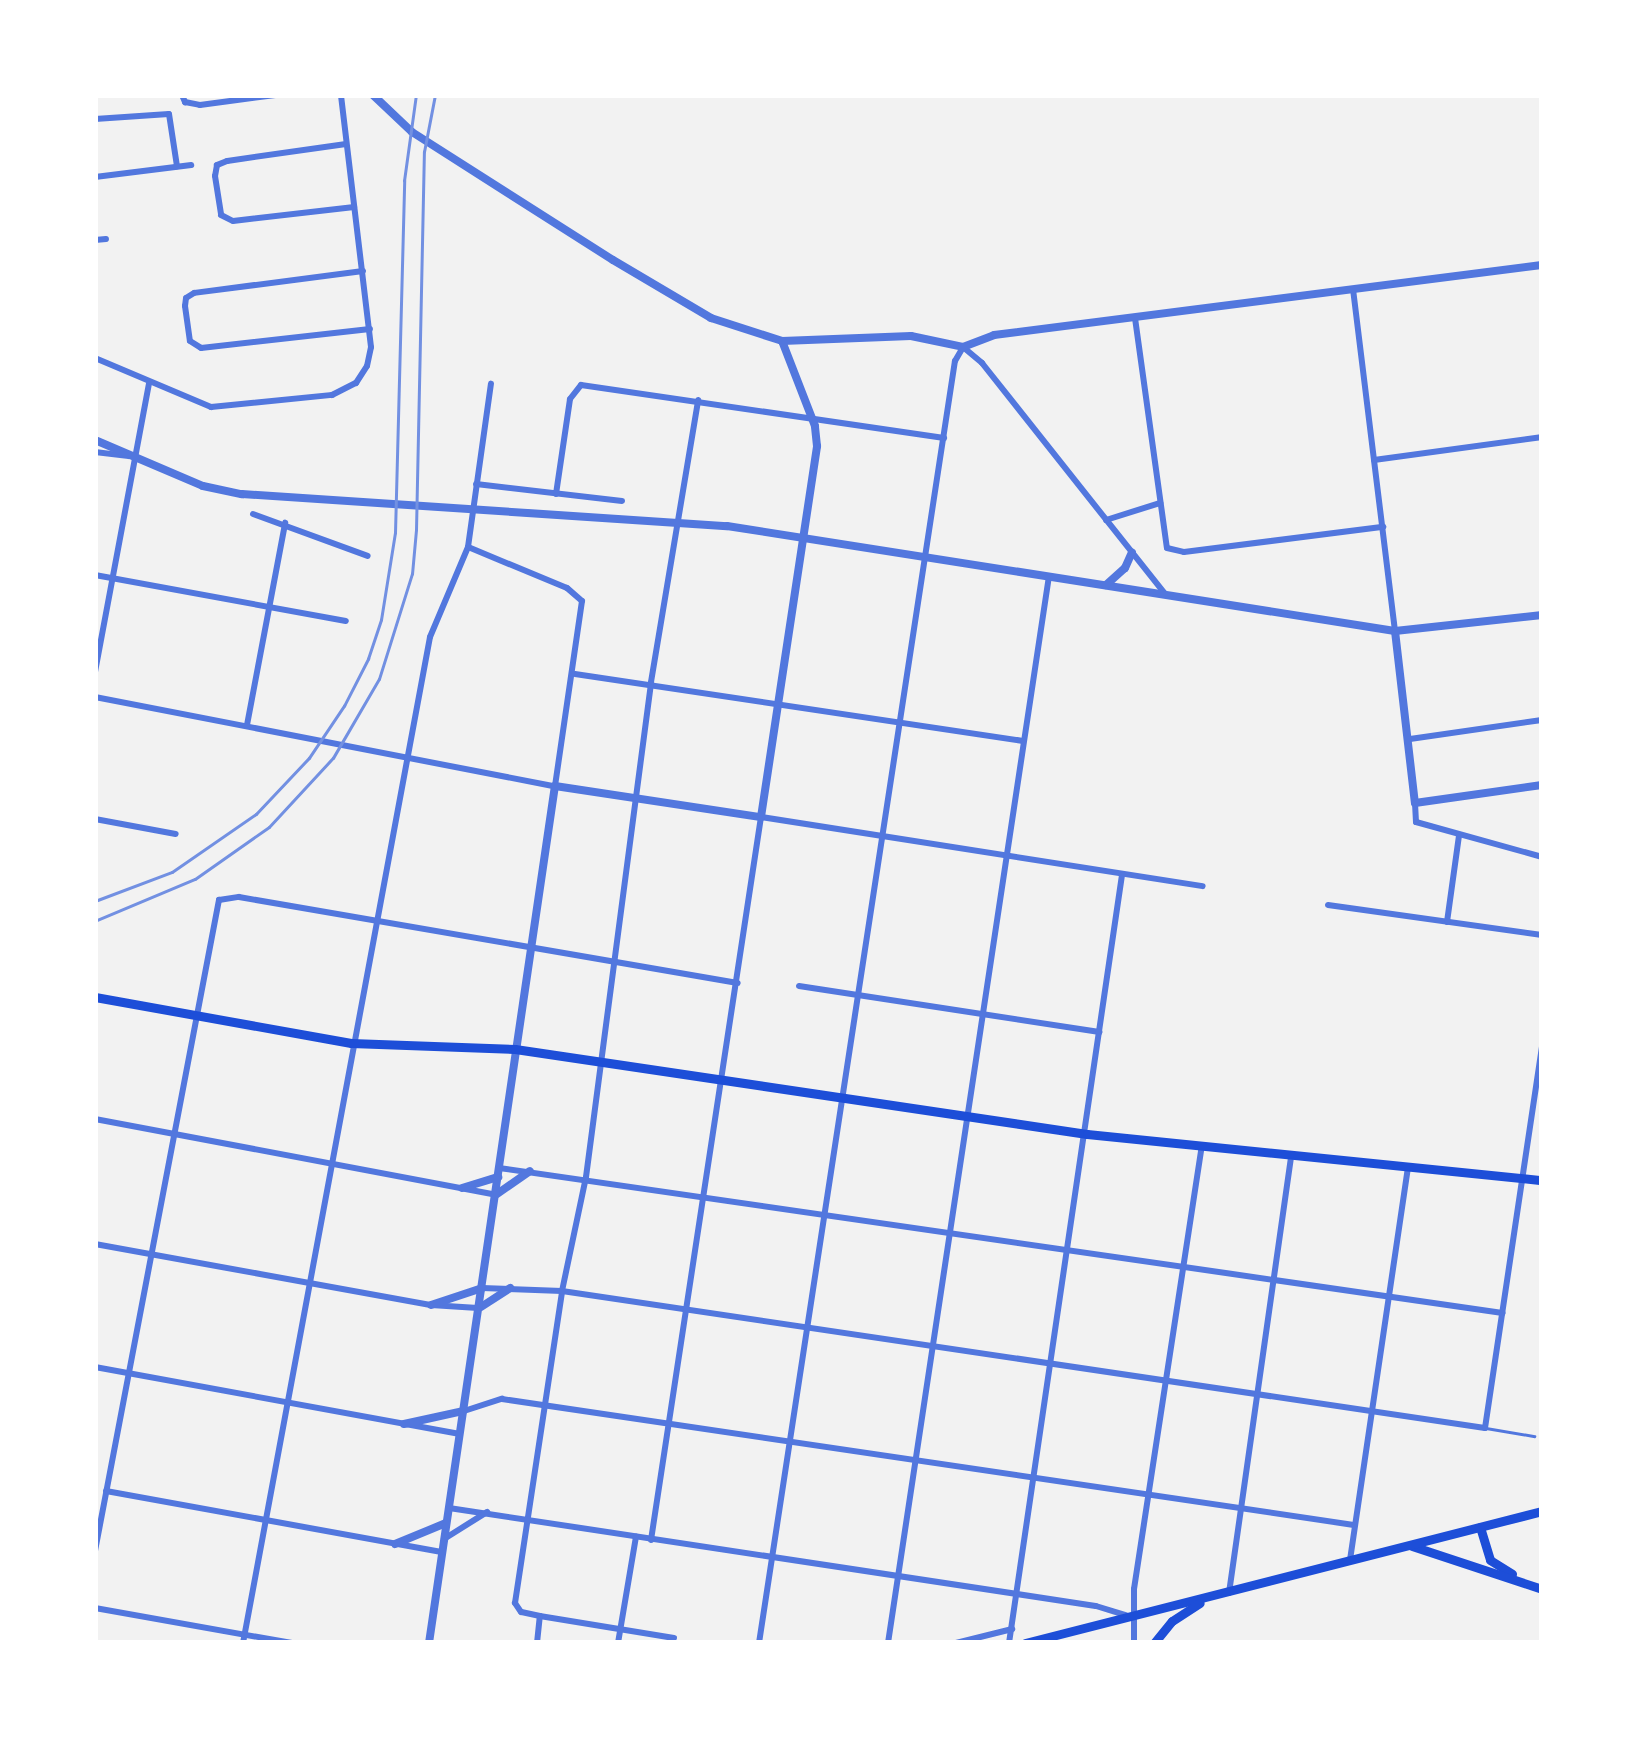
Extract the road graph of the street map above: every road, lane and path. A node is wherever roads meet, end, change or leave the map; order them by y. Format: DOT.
graph roads {
  1 [pos="275,95"];
  2 [pos="340,95"];
  3 [pos="373,95"];
  4 [pos="182,97"];
  5 [pos="95,119"];
  6 [pos="346,144"];
  7 [pos="191,165"];
  8 [pos="177,166"];
  9 [pos="95,177"];
  10 [pos="354,207"];
  11 [pos="106,239"];
  12 [pos="95,240"];
  13 [pos="1542,265"];
  14 [pos="363,270"];
  15 [pos="1353,289"];
  16 [pos="1136,322"];
  17 [pos="370,329"];
  18 [pos="782,341"];
  19 [pos="963,347"];
  20 [pos="95,358"];
  21 [pos="149,384"];
  22 [pos="491,384"];
  23 [pos="698,400"];
  24 [pos="812,417"];
  25 [pos="1542,437"];
  26 [pos="944,438"];
  27 [pos="95,440"];
  28 [pos="95,452"];
  29 [pos="133,456"];
  30 [pos="1374,460"];
  31 [pos="476,484"];
  32 [pos="556,494"];
  33 [pos="622,500"];
  34 [pos="1160,503"];
  35 [pos="253,514"];
  36 [pos="1106,520"];
  37 [pos="680,521"];
  38 [pos="285,523"];
  39 [pos="1383,527"];
  40 [pos="801,536"];
  41 [pos="468,547"];
  42 [pos="1132,552"];
  43 [pos="926,554"];
  44 [pos="368,556"];
  45 [pos="1049,574"];
  46 [pos="95,575"];
  47 [pos="110,578"];
  48 [pos="1106,585"];
  49 [pos="1167,596"];
  50 [pos="270,607"];
  51 [pos="1542,615"];
  52 [pos="346,621"];
  53 [pos="1395,631"];
  54 [pos="95,672"];
  55 [pos="575,674"];
  56 [pos="651,682"];
  57 [pos="95,698"];
  58 [pos="778,702"];
  59 [pos="1542,720"];
  60 [pos="900,722"];
  61 [pos="247,725"];
  62 [pos="1410,739"];
  63 [pos="1023,741"];
  64 [pos="409,758"];
  65 [pos="1542,785"];
  66 [pos="556,786"];
  67 [pos="636,798"];
  68 [pos="1415,803"];
  69 [pos="761,817"];
  70 [pos="95,819"];
  71 [pos="176,834"];
  72 [pos="1459,834"];
  73 [pos="884,836"];
  74 [pos="1006,855"];
  75 [pos="1542,857"];
  76 [pos="1122,875"];
  77 [pos="1202,886"];
  78 [pos="1328,905"];
  79 [pos="1447,922"];
  80 [pos="377,924"];
  81 [pos="1542,935"];
  82 [pos="532,951"];
  83 [pos="613,964"];
  84 [pos="738,983"];
  85 [pos="800,986"];
  86 [pos="858,996"];
  87 [pos="95,997"];
  88 [pos="195,1016"];
  89 [pos="984,1016"];
  90 [pos="1100,1032"];
  91 [pos="352,1043"];
  92 [pos="515,1049"];
  93 [pos="1542,1051"];
  94 [pos="600,1058"];
  95 [pos="725,1077"];
  96 [pos="844,1097"];
  97 [pos="969,1115"];
  98 [pos="95,1120"];
  99 [pos="173,1134"];
  100 [pos="1087,1134"];
  101 [pos="1202,1145"];
  102 [pos="1291,1154"];
  103 [pos="331,1162"];
  104 [pos="1408,1166"];
  105 [pos="530,1171"];
  106 [pos="498,1172"];
  107 [pos="586,1177"];
  108 [pos="1522,1178"];
  109 [pos="1542,1180"];
  110 [pos="462,1188"];
  111 [pos="496,1194"];
  112 [pos="705,1196"];
  113 [pos="826,1215"];
  114 [pos="950,1234"];
  115 [pos="95,1244"];
  116 [pos="1069,1252"];
  117 [pos="150,1254"];
  118 [pos="1184,1269"];
  119 [pos="1274,1280"];
  120 [pos="308,1282"];
  121 [pos="482,1288"];
  122 [pos="510,1288"];
  123 [pos="562,1292"];
  124 [pos="1390,1296"];
  125 [pos="431,1306"];
  126 [pos="480,1308"];
  127 [pos="686,1309"];
  128 [pos="1502,1313"];
  129 [pos="809,1328"];
  130 [pos="933,1347"];
  131 [pos="1051,1365"];
  132 [pos="95,1367"];
  133 [pos="129,1373"];
  134 [pos="1165,1382"];
  135 [pos="1256,1395"];
  136 [pos="287,1401"];
  137 [pos="544,1405"];
  138 [pos="464,1411"];
  139 [pos="1370,1412"];
  140 [pos="669,1423"];
  141 [pos="404,1424"];
  142 [pos="1485,1428"];
  143 [pos="460,1434"];
  144 [pos="1534,1436"];
  145 [pos="792,1442"];
  146 [pos="916,1460"];
  147 [pos="1034,1477"];
  148 [pos="106,1491"];
  149 [pos="1150,1494"];
  150 [pos="449,1508"];
  151 [pos="1239,1508"];
  152 [pos="1542,1511"];
  153 [pos="488,1512"];
  154 [pos="267,1520"];
  155 [pos="526,1520"];
  156 [pos="446,1524"];
  157 [pos="1354,1525"];
  158 [pos="1480,1526"];
  159 [pos="444,1538"];
  160 [pos="636,1538"];
  161 [pos="651,1540"];
  162 [pos="395,1544"];
  163 [pos="1409,1545"];
  164 [pos="95,1552"];
  165 [pos="442,1552"];
  166 [pos="773,1559"];
  167 [pos="1350,1562"];
  168 [pos="898,1578"];
  169 [pos="1539,1588"];
  170 [pos="1230,1593"];
  171 [pos="1017,1595"];
  172 [pos="1207,1598"];
  173 [pos="95,1608"];
  174 [pos="1130,1615"];
  175 [pos="540,1616"];
  176 [pos="620,1629"];
  177 [pos="1012,1629"];
  178 [pos="674,1638"];
  179 [pos="243,1639"];
  180 [pos="292,1643"];
  181 [pos="428,1643"];
  182 [pos="537,1643"];
  183 [pos="618,1643"];
  184 [pos="758,1643"];
  185 [pos="888,1643"];
  186 [pos="956,1643"];
  187 [pos="1009,1643"];
  188 [pos="1026,1643"];
  189 [pos="1134,1643"];
  190 [pos="1154,1643"];
  1 -- 4 [label="street"];
  2 -- 6 [label="street"];
  3 -- 18 [label="street"];
  5 -- 8 [label="street"];
  6 -- 10 [label="street"];
  6 -- 10 [label="street"];
  7 -- 8 [label="street"];
  8 -- 9 [label="street"];
  10 -- 14 [label="street"];
  11 -- 12 [label="street"];
  13 -- 15 [label="street"];
  14 -- 17 [label="street"];
  14 -- 17 [label="street"];
  15 -- 16 [label="street"];
  15 -- 30 [label="street"];
  16 -- 19 [label="street"];
  16 -- 34 [label="street"];
  17 -- 21 [label="street"];
  18 -- 19 [label="street"];
  18 -- 24 [label="street"];
  19 -- 26 [label="street"];
  19 -- 36 [label="street"];
  20 -- 21 [label="street"];
  21 -- 29 [label="street"];
  22 -- 31 [label="street"];
  23 -- 24 [label="street"];
  23 -- 32 [label="street"];
  23 -- 37 [label="street"];
  24 -- 26 [label="street"];
  24 -- 40 [label="street"];
  25 -- 30 [label="street"];
  26 -- 43 [label="street"];
  27 -- 29 [label="street"];
  28 -- 29 [label="street"];
  29 -- 37 [label="street"];
  29 -- 47 [label="street"];
  30 -- 39 [label="street"];
  31 -- 32 [label="street"];
  31 -- 41 [label="street"];
  32 -- 33 [label="street"];
  34 -- 36 [label="street"];
  34 -- 39 [label="street"];
  35 -- 38 [label="street"];
  36 -- 42 [label="street"];
  37 -- 40 [label="street"];
  37 -- 56 [label="street"];
  38 -- 44 [label="street"];
  38 -- 50 [label="street"];
  39 -- 53 [label="street"];
  40 -- 43 [label="street"];
  40 -- 58 [label="street"];
  41 -- 55 [label="street"];
  41 -- 64 [label="street"];
  42 -- 48 [label="street"];
  42 -- 49 [label="street"];
  43 -- 45 [label="street"];
  43 -- 60 [label="street"];
  45 -- 48 [label="street"];
  45 -- 63 [label="street"];
  46 -- 47 [label="street"];
  47 -- 50 [label="street"];
  47 -- 54 [label="street"];
  48 -- 49 [label="street"];
  49 -- 53 [label="street"];
  50 -- 52 [label="street"];
  50 -- 61 [label="street"];
  51 -- 53 [label="street"];
  53 -- 62 [label="street"];
  55 -- 56 [label="street"];
  55 -- 66 [label="street"];
  56 -- 58 [label="street"];
  56 -- 67 [label="street"];
  57 -- 61 [label="street"];
  58 -- 60 [label="street"];
  58 -- 69 [label="street"];
  59 -- 62 [label="street"];
  60 -- 63 [label="street"];
  60 -- 73 [label="street"];
  61 -- 64 [label="street"];
  62 -- 68 [label="street"];
  63 -- 74 [label="street"];
  64 -- 66 [label="street"];
  64 -- 80 [label="street"];
  65 -- 68 [label="street"];
  66 -- 67 [label="street"];
  66 -- 82 [label="street"];
  67 -- 69 [label="street"];
  67 -- 83 [label="street"];
  68 -- 72 [label="street"];
  69 -- 73 [label="street"];
  69 -- 84 [label="street"];
  70 -- 71 [label="street"];
  72 -- 75 [label="street"];
  72 -- 79 [label="street"];
  73 -- 74 [label="street"];
  73 -- 86 [label="street"];
  74 -- 76 [label="street"];
  74 -- 89 [label="street"];
  76 -- 77 [label="street"];
  76 -- 90 [label="street"];
  78 -- 79 [label="street"];
  79 -- 81 [label="street"];
  80 -- 82 [label="street"];
  80 -- 88 [label="street"];
  80 -- 91 [label="street"];
  82 -- 83 [label="street"];
  82 -- 92 [label="street"];
  83 -- 84 [label="street"];
  83 -- 94 [label="street"];
  84 -- 95 [label="street"];
  85 -- 86 [label="street"];
  86 -- 89 [label="street"];
  86 -- 96 [label="street"];
  87 -- 88 [label="main road"];
  88 -- 91 [label="main road"];
  88 -- 99 [label="street"];
  89 -- 90 [label="street"];
  89 -- 97 [label="street"];
  90 -- 100 [label="street"];
  91 -- 92 [label="main road"];
  91 -- 103 [label="street"];
  92 -- 94 [label="main road"];
  92 -- 106 [label="street"];
  93 -- 108 [label="street"];
  94 -- 95 [label="main road"];
  94 -- 107 [label="street"];
  95 -- 96 [label="main road"];
  95 -- 112 [label="street"];
  96 -- 97 [label="main road"];
  96 -- 113 [label="street"];
  97 -- 100 [label="main road"];
  97 -- 114 [label="street"];
  98 -- 99 [label="street"];
  99 -- 103 [label="street"];
  99 -- 117 [label="street"];
  100 -- 101 [label="main road"];
  100 -- 116 [label="street"];
  101 -- 102 [label="main road"];
  101 -- 118 [label="street"];
  102 -- 104 [label="main road"];
  102 -- 119 [label="street"];
  103 -- 110 [label="street"];
  103 -- 120 [label="street"];
  104 -- 108 [label="main road"];
  104 -- 124 [label="street"];
  105 -- 106 [label="street"];
  105 -- 107 [label="street"];
  105 -- 111 [label="street"];
  106 -- 110 [label="street"];
  106 -- 111 [label="street"];
  107 -- 112 [label="street"];
  107 -- 123 [label="street"];
  108 -- 109 [label="main road"];
  108 -- 128 [label="street"];
  110 -- 111 [label="street"];
  111 -- 121 [label="street"];
  112 -- 113 [label="street"];
  112 -- 127 [label="street"];
  113 -- 114 [label="street"];
  113 -- 129 [label="street"];
  114 -- 116 [label="street"];
  114 -- 130 [label="street"];
  115 -- 117 [label="street"];
  116 -- 118 [label="street"];
  116 -- 131 [label="street"];
  117 -- 120 [label="street"];
  117 -- 133 [label="street"];
  118 -- 119 [label="street"];
  118 -- 134 [label="street"];
  119 -- 124 [label="street"];
  119 -- 135 [label="street"];
  120 -- 125 [label="street"];
  120 -- 136 [label="street"];
  121 -- 122 [label="street"];
  121 -- 125 [label="street"];
  121 -- 126 [label="street"];
  122 -- 123 [label="street"];
  122 -- 126 [label="street"];
  123 -- 127 [label="street"];
  123 -- 137 [label="street"];
  124 -- 128 [label="street"];
  124 -- 139 [label="street"];
  125 -- 126 [label="street"];
  126 -- 138 [label="street"];
  127 -- 129 [label="street"];
  127 -- 140 [label="street"];
  128 -- 142 [label="street"];
  129 -- 130 [label="street"];
  129 -- 145 [label="street"];
  130 -- 131 [label="street"];
  130 -- 146 [label="street"];
  131 -- 134 [label="street"];
  131 -- 147 [label="street"];
  132 -- 133 [label="street"];
  133 -- 136 [label="street"];
  133 -- 148 [label="street"];
  134 -- 135 [label="street"];
  134 -- 149 [label="street"];
  135 -- 139 [label="street"];
  135 -- 151 [label="street"];
  136 -- 141 [label="street"];
  136 -- 154 [label="street"];
  137 -- 138 [label="street"];
  137 -- 140 [label="street"];
  137 -- 155 [label="street"];
  138 -- 141 [label="street"];
  138 -- 143 [label="street"];
  139 -- 142 [label="street"];
  139 -- 157 [label="street"];
  140 -- 145 [label="street"];
  140 -- 161 [label="street"];
  141 -- 143 [label="street"];
  142 -- 144 [label="lane"];
  143 -- 150 [label="street"];
  145 -- 146 [label="street"];
  145 -- 166 [label="street"];
  146 -- 147 [label="street"];
  146 -- 168 [label="street"];
  147 -- 149 [label="street"];
  147 -- 171 [label="street"];
  148 -- 154 [label="street"];
  148 -- 164 [label="street"];
  149 -- 151 [label="street"];
  149 -- 174 [label="street"];
  150 -- 153 [label="street"];
  150 -- 156 [label="street"];
  151 -- 157 [label="street"];
  151 -- 170 [label="street"];
  152 -- 158 [label="main road"];
  153 -- 155 [label="street"];
  153 -- 159 [label="street"];
  154 -- 162 [label="street"];
  154 -- 179 [label="street"];
  155 -- 160 [label="street"];
  155 -- 175 [label="street"];
  156 -- 159 [label="street"];
  156 -- 162 [label="street"];
  157 -- 167 [label="street"];
  158 -- 163 [label="main road"];
  158 -- 169 [label="main road"];
  159 -- 165 [label="street"];
  160 -- 161 [label="street"];
  160 -- 176 [label="street"];
  161 -- 166 [label="street"];
  162 -- 165 [label="street"];
  163 -- 167 [label="main road"];
  163 -- 169 [label="main road"];
  165 -- 181 [label="street"];
  166 -- 168 [label="street"];
  166 -- 184 [label="street"];
  167 -- 170 [label="main road"];
  168 -- 171 [label="street"];
  168 -- 185 [label="street"];
  170 -- 172 [label="main road"];
  171 -- 174 [label="street"];
  171 -- 177 [label="street"];
  172 -- 174 [label="main road"];
  172 -- 190 [label="main road"];
  173 -- 179 [label="street"];
  174 -- 188 [label="main road"];
  174 -- 189 [label="street"];
  175 -- 176 [label="street"];
  175 -- 182 [label="street"];
  176 -- 178 [label="street"];
  176 -- 183 [label="street"];
  177 -- 186 [label="street"];
  177 -- 187 [label="street"];
  179 -- 180 [label="street"];
}
